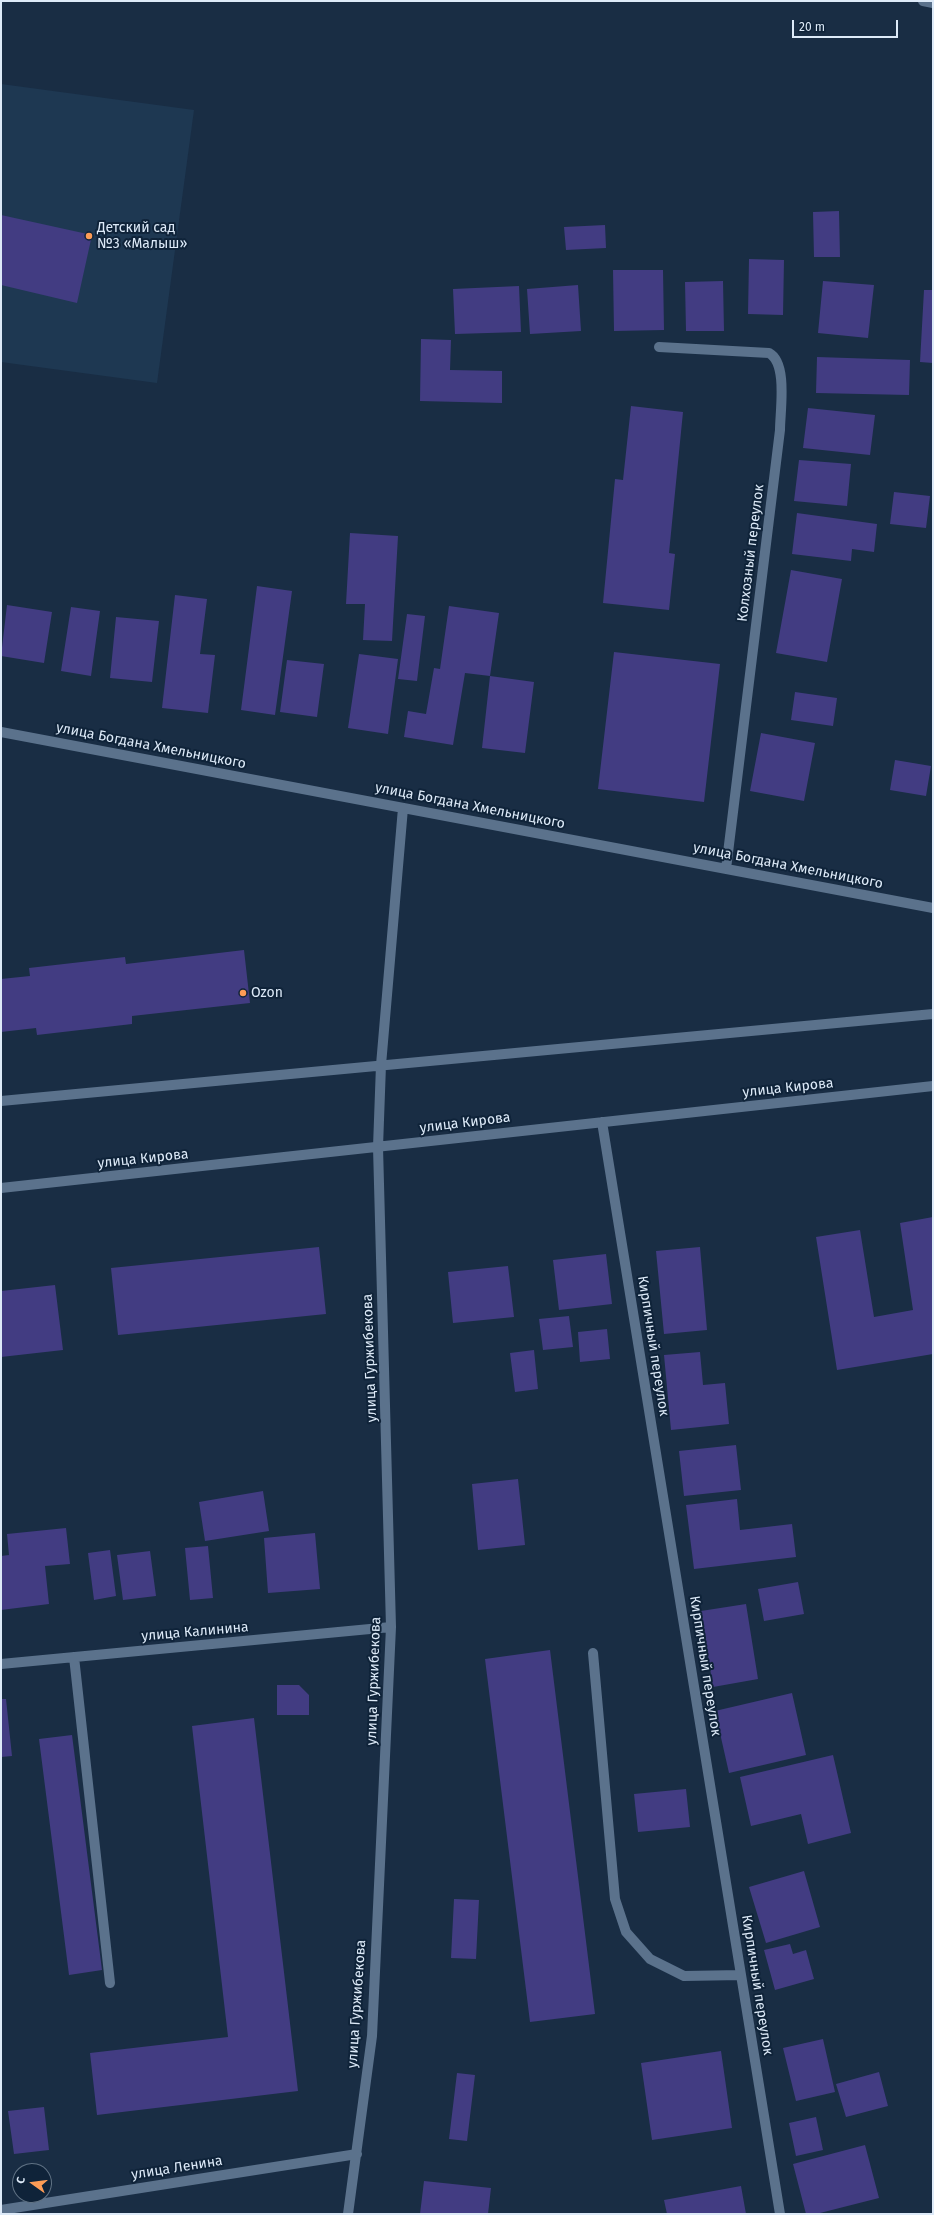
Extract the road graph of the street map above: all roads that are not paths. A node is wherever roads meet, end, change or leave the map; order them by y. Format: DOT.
graph roads {
  1 [pos="924,1"];
  2 [pos="933,3"];
  3 [pos="659,347"];
  4 [pos="1,732"];
  5 [pos="403,808"];
  6 [pos="726,869"];
  7 [pos="933,908"];
  8 [pos="933,1014"];
  9 [pos="381,1065"];
  10 [pos="933,1086"];
  11 [pos="1,1100"];
  12 [pos="602,1122"];
  13 [pos="378,1148"];
  14 [pos="1,1188"];
  15 [pos="391,1627"];
  16 [pos="593,1653"];
  17 [pos="74,1657"];
  18 [pos="1,1664"];
  19 [pos="741,1975"];
  20 [pos="110,1983"];
  21 [pos="357,2154"];
  22 [pos="1,2210"];
  23 [pos="348,2214"];
  24 [pos="780,2214"];
  1 -- 2 [label="street"];
  3 -- 6 [label="street, Колхозный переулок"];
  4 -- 5 [label="street, улица Богдана Хмельницкого"];
  5 -- 6 [label="street, улица Богдана Хмельницкого"];
  5 -- 9 [label="street, улица Гуржибекова"];
  6 -- 7 [label="street, улица Богдана Хмельницкого"];
  8 -- 9 [label="street"];
  9 -- 11 [label="street"];
  9 -- 13 [label="street, улица Гуржибекова"];
  10 -- 12 [label="street, улица Кирова"];
  12 -- 13 [label="street, улица Кирова"];
  12 -- 19 [label="street, Кирпичный переулок"];
  13 -- 14 [label="street, улица Кирова"];
  13 -- 15 [label="street, улица Гуржибекова"];
  15 -- 17 [label="street, улица Калинина"];
  15 -- 21 [label="street, улица Гуржибекова"];
  16 -- 19 [label="street"];
  17 -- 18 [label="street, улица Калинина"];
  17 -- 20 [label="street"];
  19 -- 24 [label="street, Кирпичный переулок"];
  21 -- 22 [label="street, улица Ленина"];
  21 -- 23 [label="street, улица Гуржибекова"];
}
